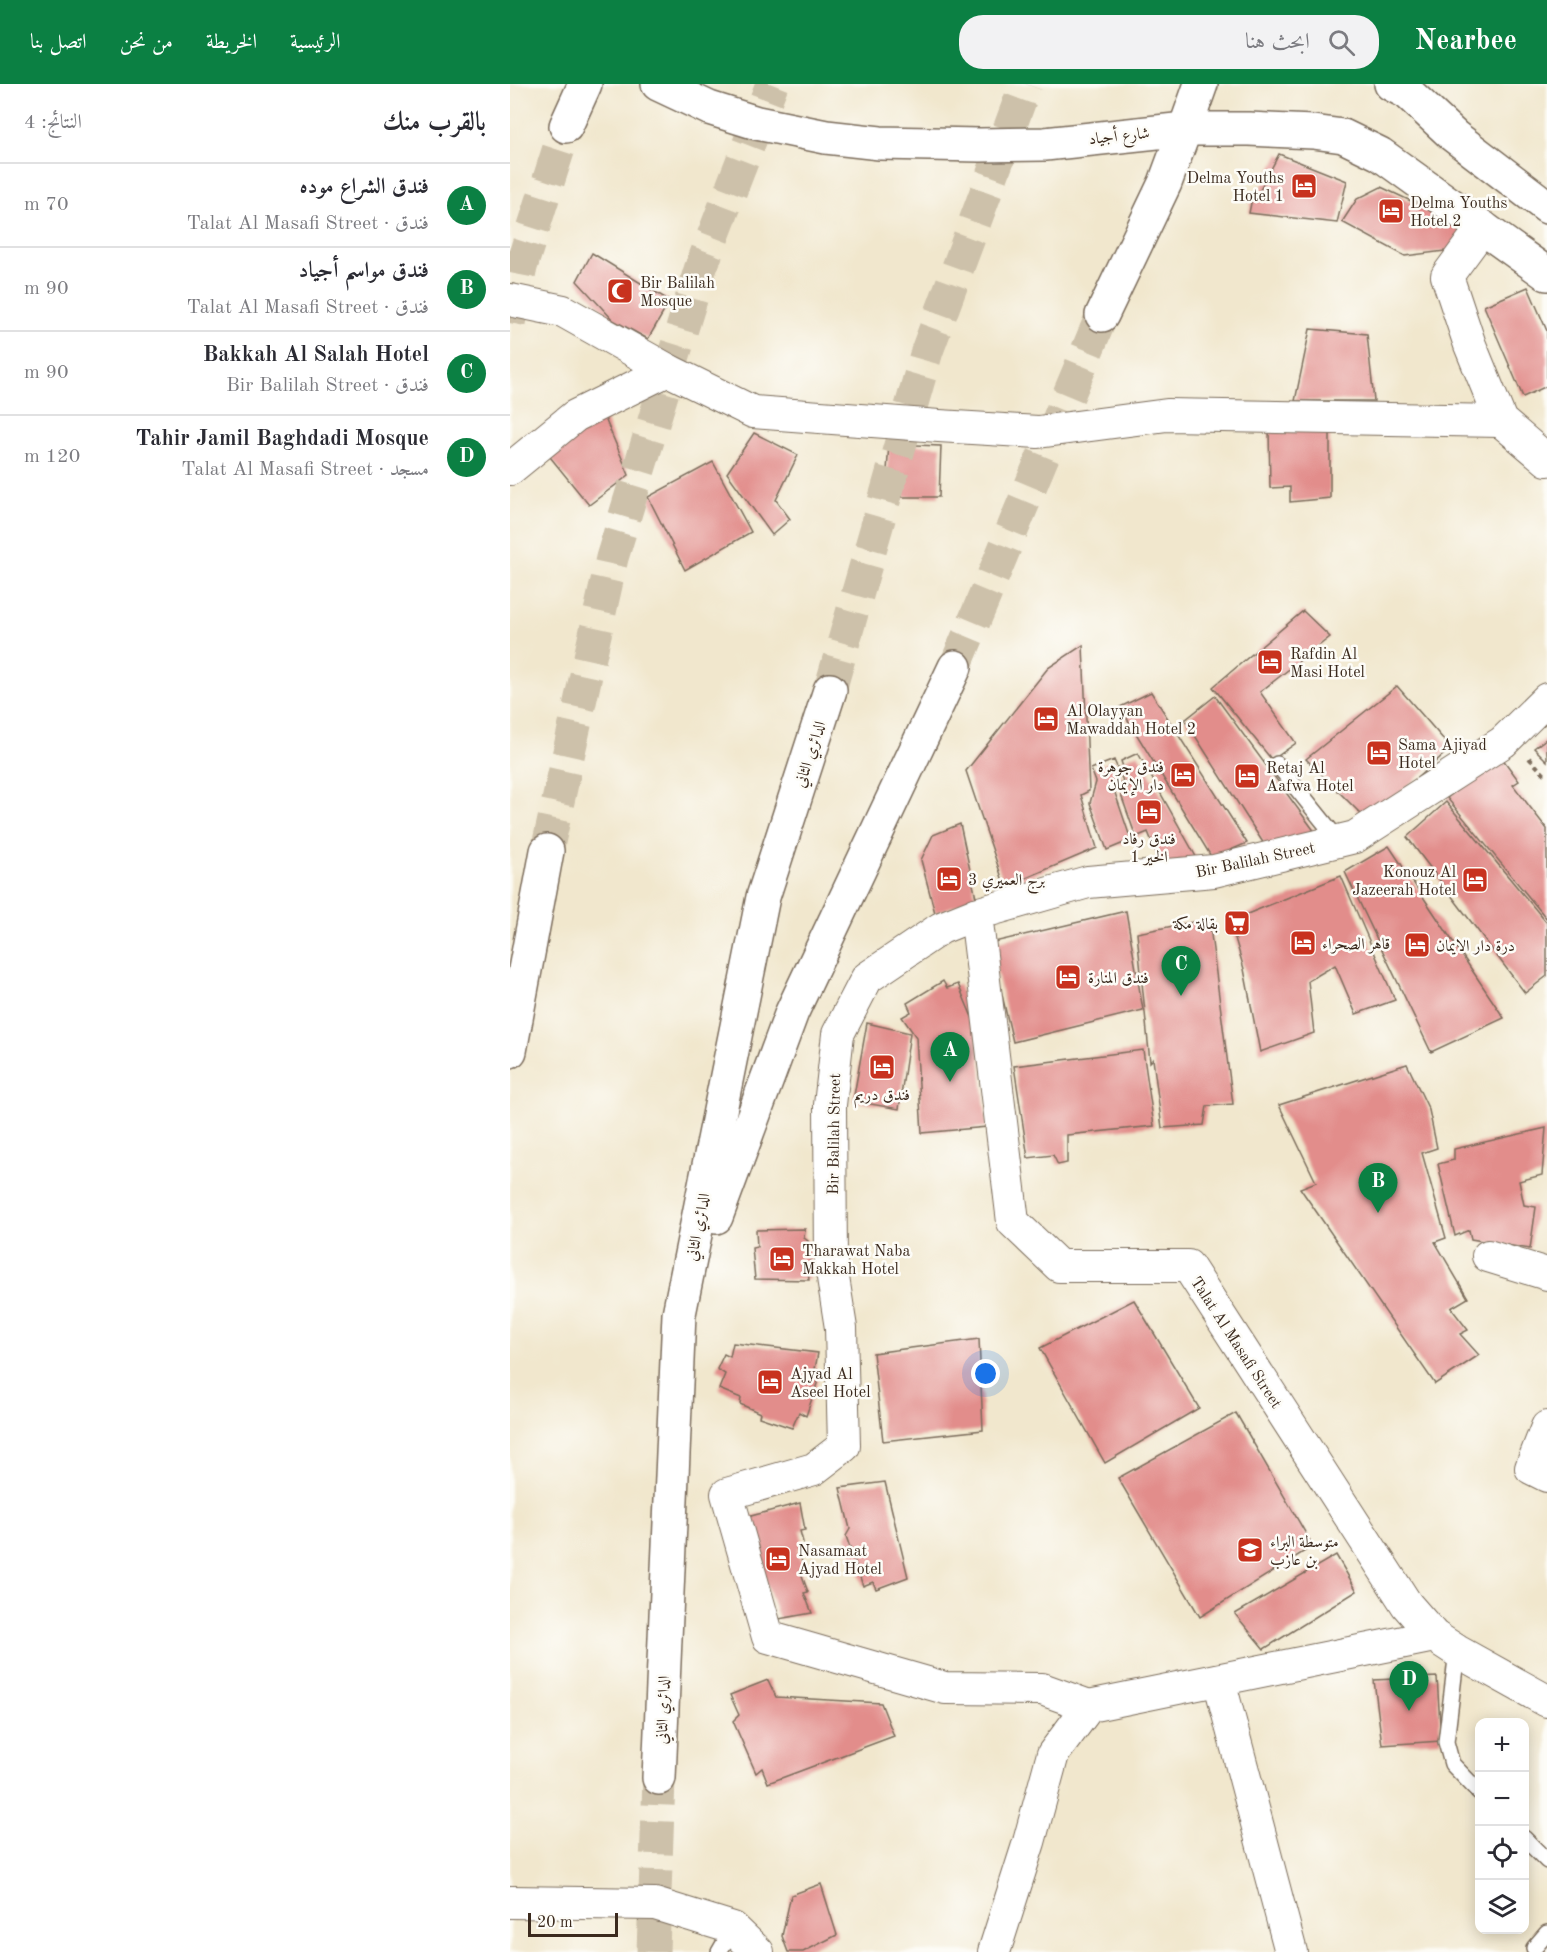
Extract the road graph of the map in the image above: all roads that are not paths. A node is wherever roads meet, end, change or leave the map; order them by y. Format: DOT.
graph roads {
  1 [pos="585,84"];
  2 [pos="658,84"];
  3 [pos="1201,84"];
  4 [pos="1391,84"];
  5 [pos="566,126"];
  6 [pos="1185,129"];
  7 [pos="1547,207"];
  8 [pos="1484,227"];
  9 [pos="1547,274"];
  10 [pos="510,300"];
  11 [pos="1102,315"];
  12 [pos="668,370"];
  13 [pos="1501,421"];
  14 [pos="1547,460"];
  15 [pos="510,469"];
  16 [pos="955,667"];
  17 [pos="830,690"];
  18 [pos="1547,699"];
  19 [pos="1277,764"];
  20 [pos="1339,841"];
  21 [pos="547,851"];
  22 [pos="976,914"];
  23 [pos="510,1051"];
  24 [pos="1488,1256"];
  25 [pos="1547,1275"];
  26 [pos="679,1314"];
  27 [pos="1547,1427"];
  28 [pos="1547,1476"];
  29 [pos="1445,1643"];
  30 [pos="1219,1680"];
  31 [pos="1547,1701"];
  32 [pos="1089,1706"];
  33 [pos="659,1778"];
  34 [pos="1475,1788"];
  35 [pos="1529,1843"];
  36 [pos="1547,1861"];
  37 [pos="510,1902"];
  38 [pos="1547,1932"];
  39 [pos="726,1940"];
  40 [pos="1534,1948"];
  41 [pos="758,1952"];
  42 [pos="994,1952"];
  43 [pos="1291,1952"];
  1 -- 5 [label="main road"];
  2 -- 6 [label="main road, شارع أجياد"];
  3 -- 6 [label="main road"];
  4 -- 7 [label="main road"];
  6 -- 8 [label="main road, شارع أجياد"];
  6 -- 11 [label="main road"];
  8 -- 9 [label="main road, شارع أجياد"];
  8 -- 13 [label="street"];
  10 -- 12 [label="street"];
  12 -- 13 [label="street"];
  12 -- 15 [label="street"];
  13 -- 14 [label="street"];
  16 -- 26 [label="main road"];
  17 -- 26 [label="main road, الدائري الثاني"];
  18 -- 20 [label="street, Bir Balilah Street"];
  19 -- 20 [label="lane"];
  20 -- 22 [label="street, Bir Balilah Street"];
  21 -- 23 [label="main road"];
  22 -- 29 [label="street, Talat Al Masafi Street"];
  22 -- 32 [label="street, Bir Balilah Street"];
  24 -- 25 [label="street"];
  26 -- 33 [label="main road, الدائري الثاني"];
  27 -- 28 [label="street"];
  29 -- 30 [label="street"];
  29 -- 31 [label="street, Talat Al Masafi Street"];
  29 -- 34 [label="lane"];
  30 -- 32 [label="street"];
  30 -- 43 [label="street"];
  32 -- 42 [label="street"];
  35 -- 36 [label="lane"];
  37 -- 39 [label="street"];
  38 -- 40 [label="lane"];
  39 -- 41 [label="street"];
}
